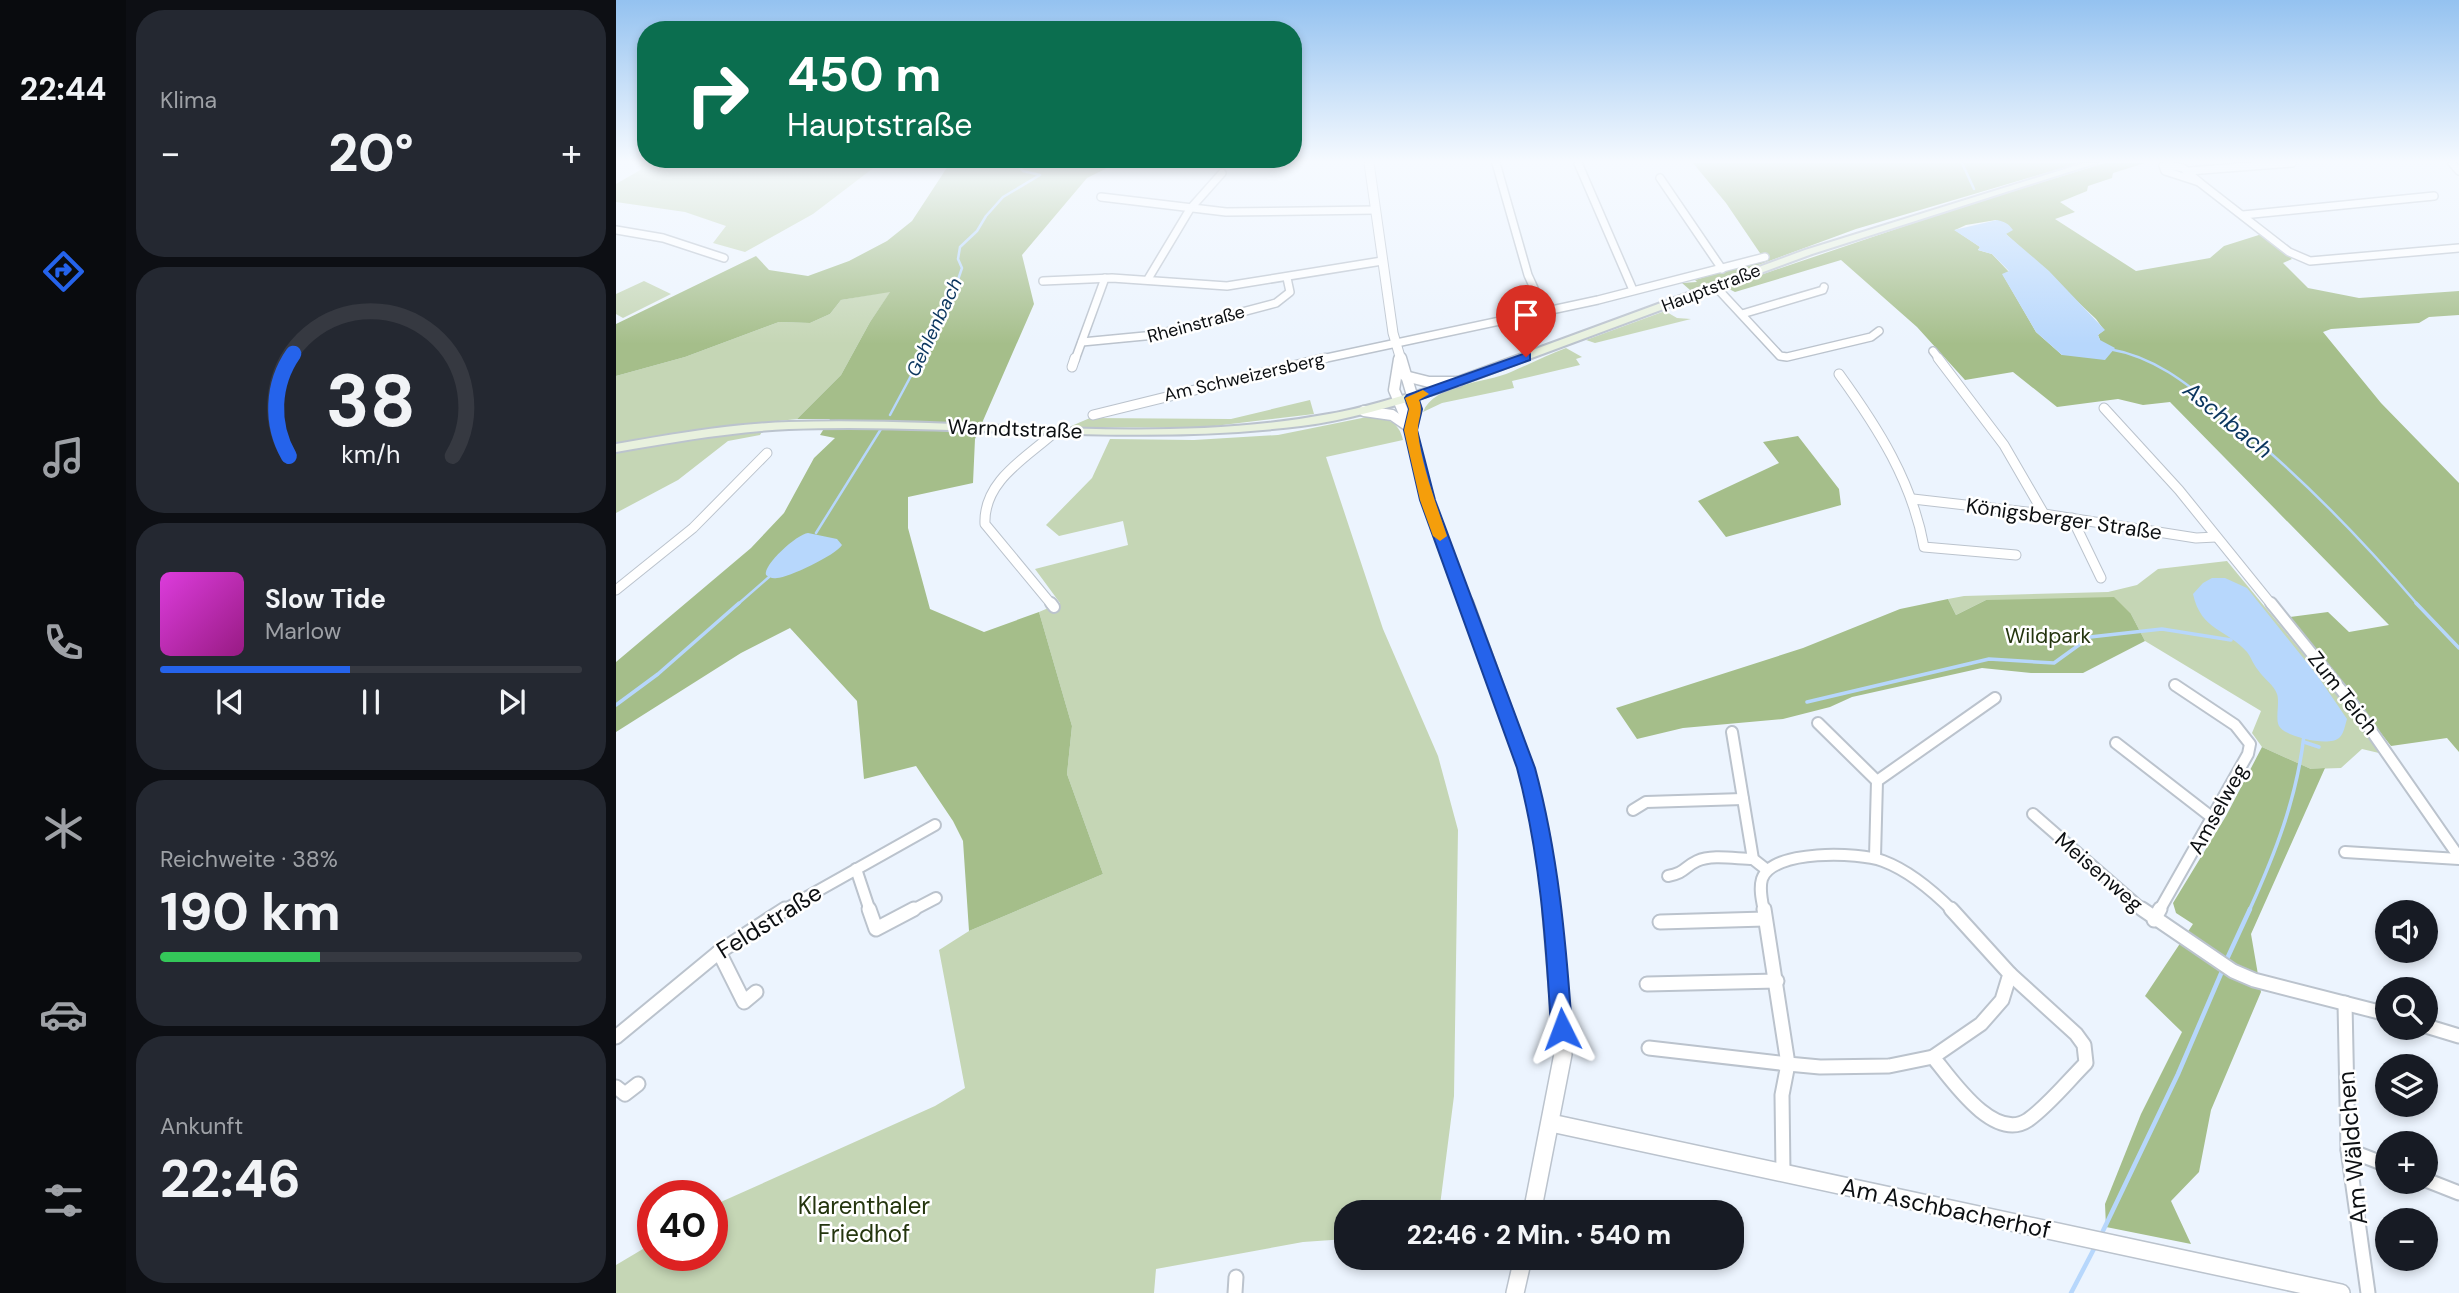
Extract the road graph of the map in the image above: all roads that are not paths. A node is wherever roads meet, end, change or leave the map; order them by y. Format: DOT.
graph roads {
  1 [pos="1181,223"];
  2 [pos="1377,223"];
  3 [pos="1513,223"];
  4 [pos="1604,223"];
  5 [pos="1691,223"];
  6 [pos="1894,223"];
  7 [pos="2253,223"];
  8 [pos="616,230"];
  9 [pos="2459,248"];
  10 [pos="1765,257"];
  11 [pos="724,258"];
  12 [pos="1382,261"];
  13 [pos="1722,269"];
  14 [pos="1105,278"];
  15 [pos="1287,278"];
  16 [pos="1148,279"];
  17 [pos="1043,281"];
  18 [pos="1715,286"];
  19 [pos="1824,287"];
  20 [pos="1633,290"];
  21 [pos="1544,310"];
  22 [pos="1742,314"];
  23 [pos="1879,331"];
  24 [pos="1082,342"];
  25 [pos="1395,342"];
  26 [pos="1933,351"];
  27 [pos="1399,359"];
  28 [pos="1072,367"];
  29 [pos="1839,374"];
  30 [pos="1405,376"];
  31 [pos="1458,382"];
  32 [pos="1412,398"];
  33 [pos="1399,402"];
  34 [pos="2105,408"];
  35 [pos="1364,411"];
  36 [pos="1093,415"];
  37 [pos="1410,429"];
  38 [pos="1056,431"];
  39 [pos="616,448"];
  40 [pos="767,453"];
  41 [pos="735,472"];
  42 [pos="748,474"];
  43 [pos="1913,499"];
  44 [pos="2044,514"];
  45 [pos="2071,518"];
  46 [pos="2216,537"];
  47 [pos="2017,555"];
  48 [pos="2101,578"];
  49 [pos="616,590"];
  50 [pos="1054,607"];
  51 [pos="2175,685"];
  52 [pos="1996,698"];
  53 [pos="1818,723"];
  54 [pos="1732,732"];
  55 [pos="2116,743"];
  56 [pos="1877,781"];
  57 [pos="1743,799"];
  58 [pos="1633,810"];
  59 [pos="2033,814"];
  60 [pos="2214,819"];
  61 [pos="935,825"];
  62 [pos="2345,852"];
  63 [pos="1875,857"];
  64 [pos="2459,858"];
  65 [pos="1753,859"];
  66 [pos="856,869"];
  67 [pos="1767,870"];
  68 [pos="1668,876"];
  69 [pos="936,898"];
  70 [pos="1765,919"];
  71 [pos="2154,920"];
  72 [pos="1660,922"];
  73 [pos="719,952"];
  74 [pos="2010,974"];
  75 [pos="1777,981"];
  76 [pos="1647,984"];
  77 [pos="756,992"];
  78 [pos="2345,1003"];
  79 [pos="2375,1011"];
  80 [pos="2438,1030"];
  81 [pos="2459,1036"];
  82 [pos="616,1037"];
  83 [pos="1649,1048"];
  84 [pos="1933,1057"];
  85 [pos="1788,1064"];
  86 [pos="638,1084"];
  87 [pos="616,1087"];
  88 [pos="1551,1123"];
  89 [pos="2348,1150"];
  90 [pos="2375,1160"];
  91 [pos="1783,1173"];
  92 [pos="2438,1185"];
  93 [pos="2459,1193"];
  94 [pos="1535,1200"];
  95 [pos="1520,1270"];
  96 [pos="1236,1277"];
  97 [pos="1235,1293"];
  98 [pos="1515,1293"];
  99 [pos="2340,1293"];
  100 [pos="2368,1293"];
  1 -- 16 [label="street"];
  2 -- 12 [label="street"];
  3 -- 21 [label="street"];
  4 -- 20 [label="street"];
  5 -- 13 [label="street"];
  6 -- 18 [label="main road, Hauptstraße"];
  7 -- 9 [label="street"];
  8 -- 11 [label="street"];
  10 -- 13 [label="street, Am Schweizersberg"];
  12 -- 15 [label="street, Rheinstraße"];
  12 -- 25 [label="street"];
  13 -- 20 [label="street, Am Schweizersberg"];
  14 -- 16 [label="street, Rheinstraße"];
  14 -- 17 [label="street, Rheinstraße"];
  14 -- 24 [label="street"];
  15 -- 16 [label="street, Rheinstraße"];
  15 -- 24 [label="street, Rheinstraße"];
  18 -- 22 [label="street"];
  18 -- 31 [label="main road, Hauptstraße"];
  19 -- 22 [label="street"];
  20 -- 21 [label="street, Am Schweizersberg"];
  21 -- 25 [label="street, Am Schweizersberg"];
  22 -- 23 [label="street"];
  24 -- 28 [label="street"];
  25 -- 27 [label="street"];
  25 -- 36 [label="street, Am Schweizersberg"];
  26 -- 44 [label="street"];
  27 -- 30 [label="street"];
  27 -- 33 [label="street"];
  29 -- 43 [label="street"];
  30 -- 31 [label="street"];
  30 -- 32 [label="street"];
  31 -- 32 [label="main road, Hauptstraße"];
  32 -- 33 [label="main road, Warndtstraße"];
  32 -- 37 [label="street"];
  33 -- 35 [label="main road, Warndtstraße"];
  33 -- 37 [label="street"];
  34 -- 46 [label="street, Zum Teich"];
  35 -- 37 [label="street"];
  35 -- 38 [label="main road, Warndtstraße"];
  37 -- 88 [label="street"];
  38 -- 39 [label="main road, Warndtstraße"];
  38 -- 50 [label="street"];
  40 -- 42 [label="street"];
  41 -- 42 [label="street"];
  42 -- 49 [label="street"];
  43 -- 44 [label="street, Königsberger Straße"];
  43 -- 47 [label="street"];
  44 -- 45 [label="street, Königsberger Straße"];
  45 -- 46 [label="street, Königsberger Straße"];
  45 -- 48 [label="street"];
  46 -- 64 [label="street, Zum Teich"];
  51 -- 60 [label="street, Amselweg"];
  52 -- 56 [label="street"];
  53 -- 56 [label="street"];
  54 -- 57 [label="street"];
  55 -- 60 [label="street"];
  56 -- 63 [label="street"];
  57 -- 58 [label="street"];
  57 -- 65 [label="street"];
  59 -- 71 [label="street, Meisenweg"];
  60 -- 71 [label="street, Amselweg"];
  61 -- 66 [label="street, Feldstraße"];
  62 -- 64 [label="street, Zum Teich"];
  63 -- 67 [label="street"];
  63 -- 74 [label="street"];
  65 -- 67 [label="street"];
  65 -- 68 [label="street"];
  66 -- 69 [label="street"];
  66 -- 73 [label="street, Feldstraße"];
  67 -- 70 [label="street"];
  70 -- 72 [label="street"];
  70 -- 75 [label="street"];
  71 -- 78 [label="street, Meisenweg"];
  73 -- 77 [label="street"];
  73 -- 82 [label="street, Feldstraße"];
  74 -- 84 [label="street"];
  74 -- 84 [label="street"];
  75 -- 76 [label="street"];
  75 -- 85 [label="street"];
  78 -- 79 [label="street, Meisenweg"];
  78 -- 89 [label="street, Am Wäldchen"];
  80 -- 81 [label="street"];
  83 -- 85 [label="street"];
  84 -- 85 [label="street"];
  85 -- 91 [label="street"];
  86 -- 87 [label="street"];
  88 -- 91 [label="street, Am Aschbacherhof"];
  88 -- 94 [label="street"];
  89 -- 90 [label="street"];
  89 -- 100 [label="street, Am Wäldchen"];
  91 -- 99 [label="street, Am Aschbacherhof"];
  92 -- 93 [label="street"];
  95 -- 98 [label="street"];
  96 -- 97 [label="street"];
}
